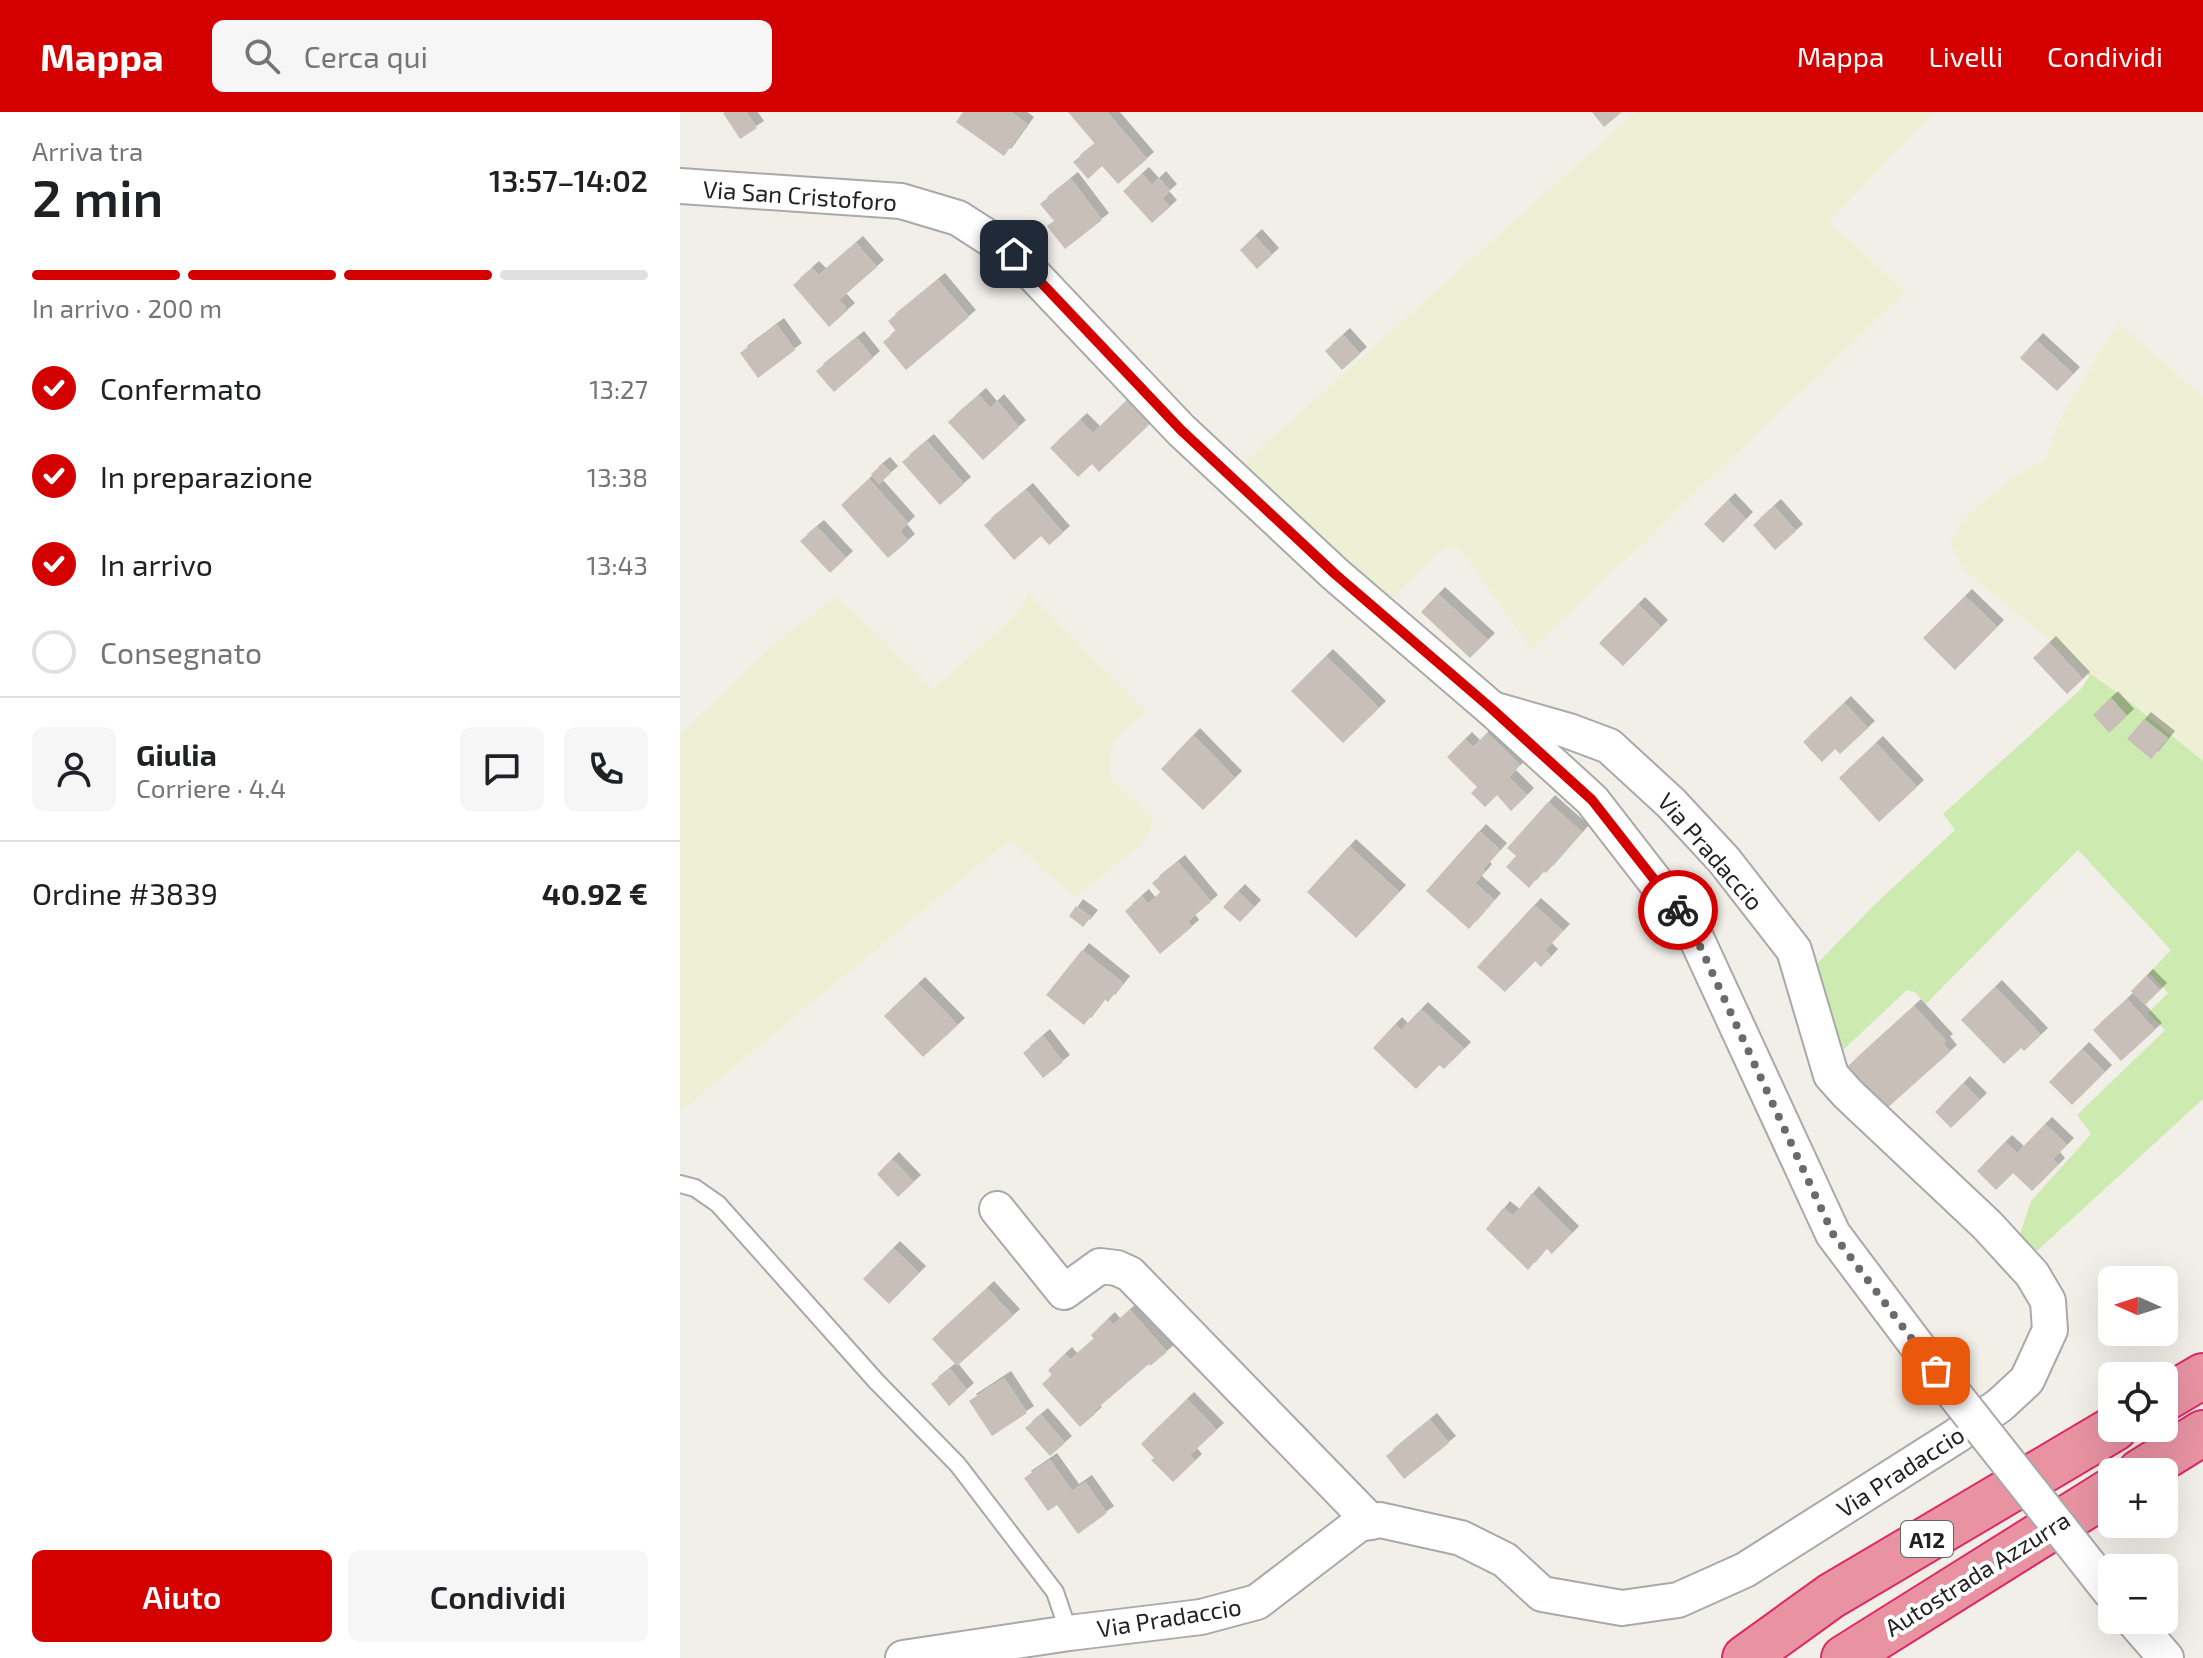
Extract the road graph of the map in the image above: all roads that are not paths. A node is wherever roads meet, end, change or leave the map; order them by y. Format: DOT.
graph roads {
  1 [pos="680,186"];
  2 [pos="1492,709"];
  3 [pos="680,1184"];
  4 [pos="997,1209"];
  5 [pos="2203,1376"];
  6 [pos="2178,1391"];
  7 [pos="2203,1433"];
  8 [pos="2098,1438"];
  9 [pos="2163,1458"];
  10 [pos="2098,1499"];
  11 [pos="1371,1522"];
  12 [pos="2098,1576"];
  13 [pos="1069,1633"];
  14 [pos="2145,1634"];
  15 [pos="903,1658"];
  16 [pos="1745,1658"];
  17 [pos="1844,1658"];
  18 [pos="2166,1658"];
  1 -- 2 [label="street, Via San Cristoforo"];
  2 -- 11 [label="street, Via Pradaccio"];
  2 -- 12 [label="street, Via San Cristoforo, bridge"];
  3 -- 13 [label="lane"];
  4 -- 11 [label="street"];
  5 -- 6 [label="highway"];
  7 -- 9 [label="highway"];
  8 -- 16 [label="highway, A12"];
  10 -- 17 [label="highway, Autostrada Azzurra / A12"];
  11 -- 13 [label="street, Via Pradaccio"];
  13 -- 15 [label="street, Via Pradaccio"];
  14 -- 18 [label="street"];
}
